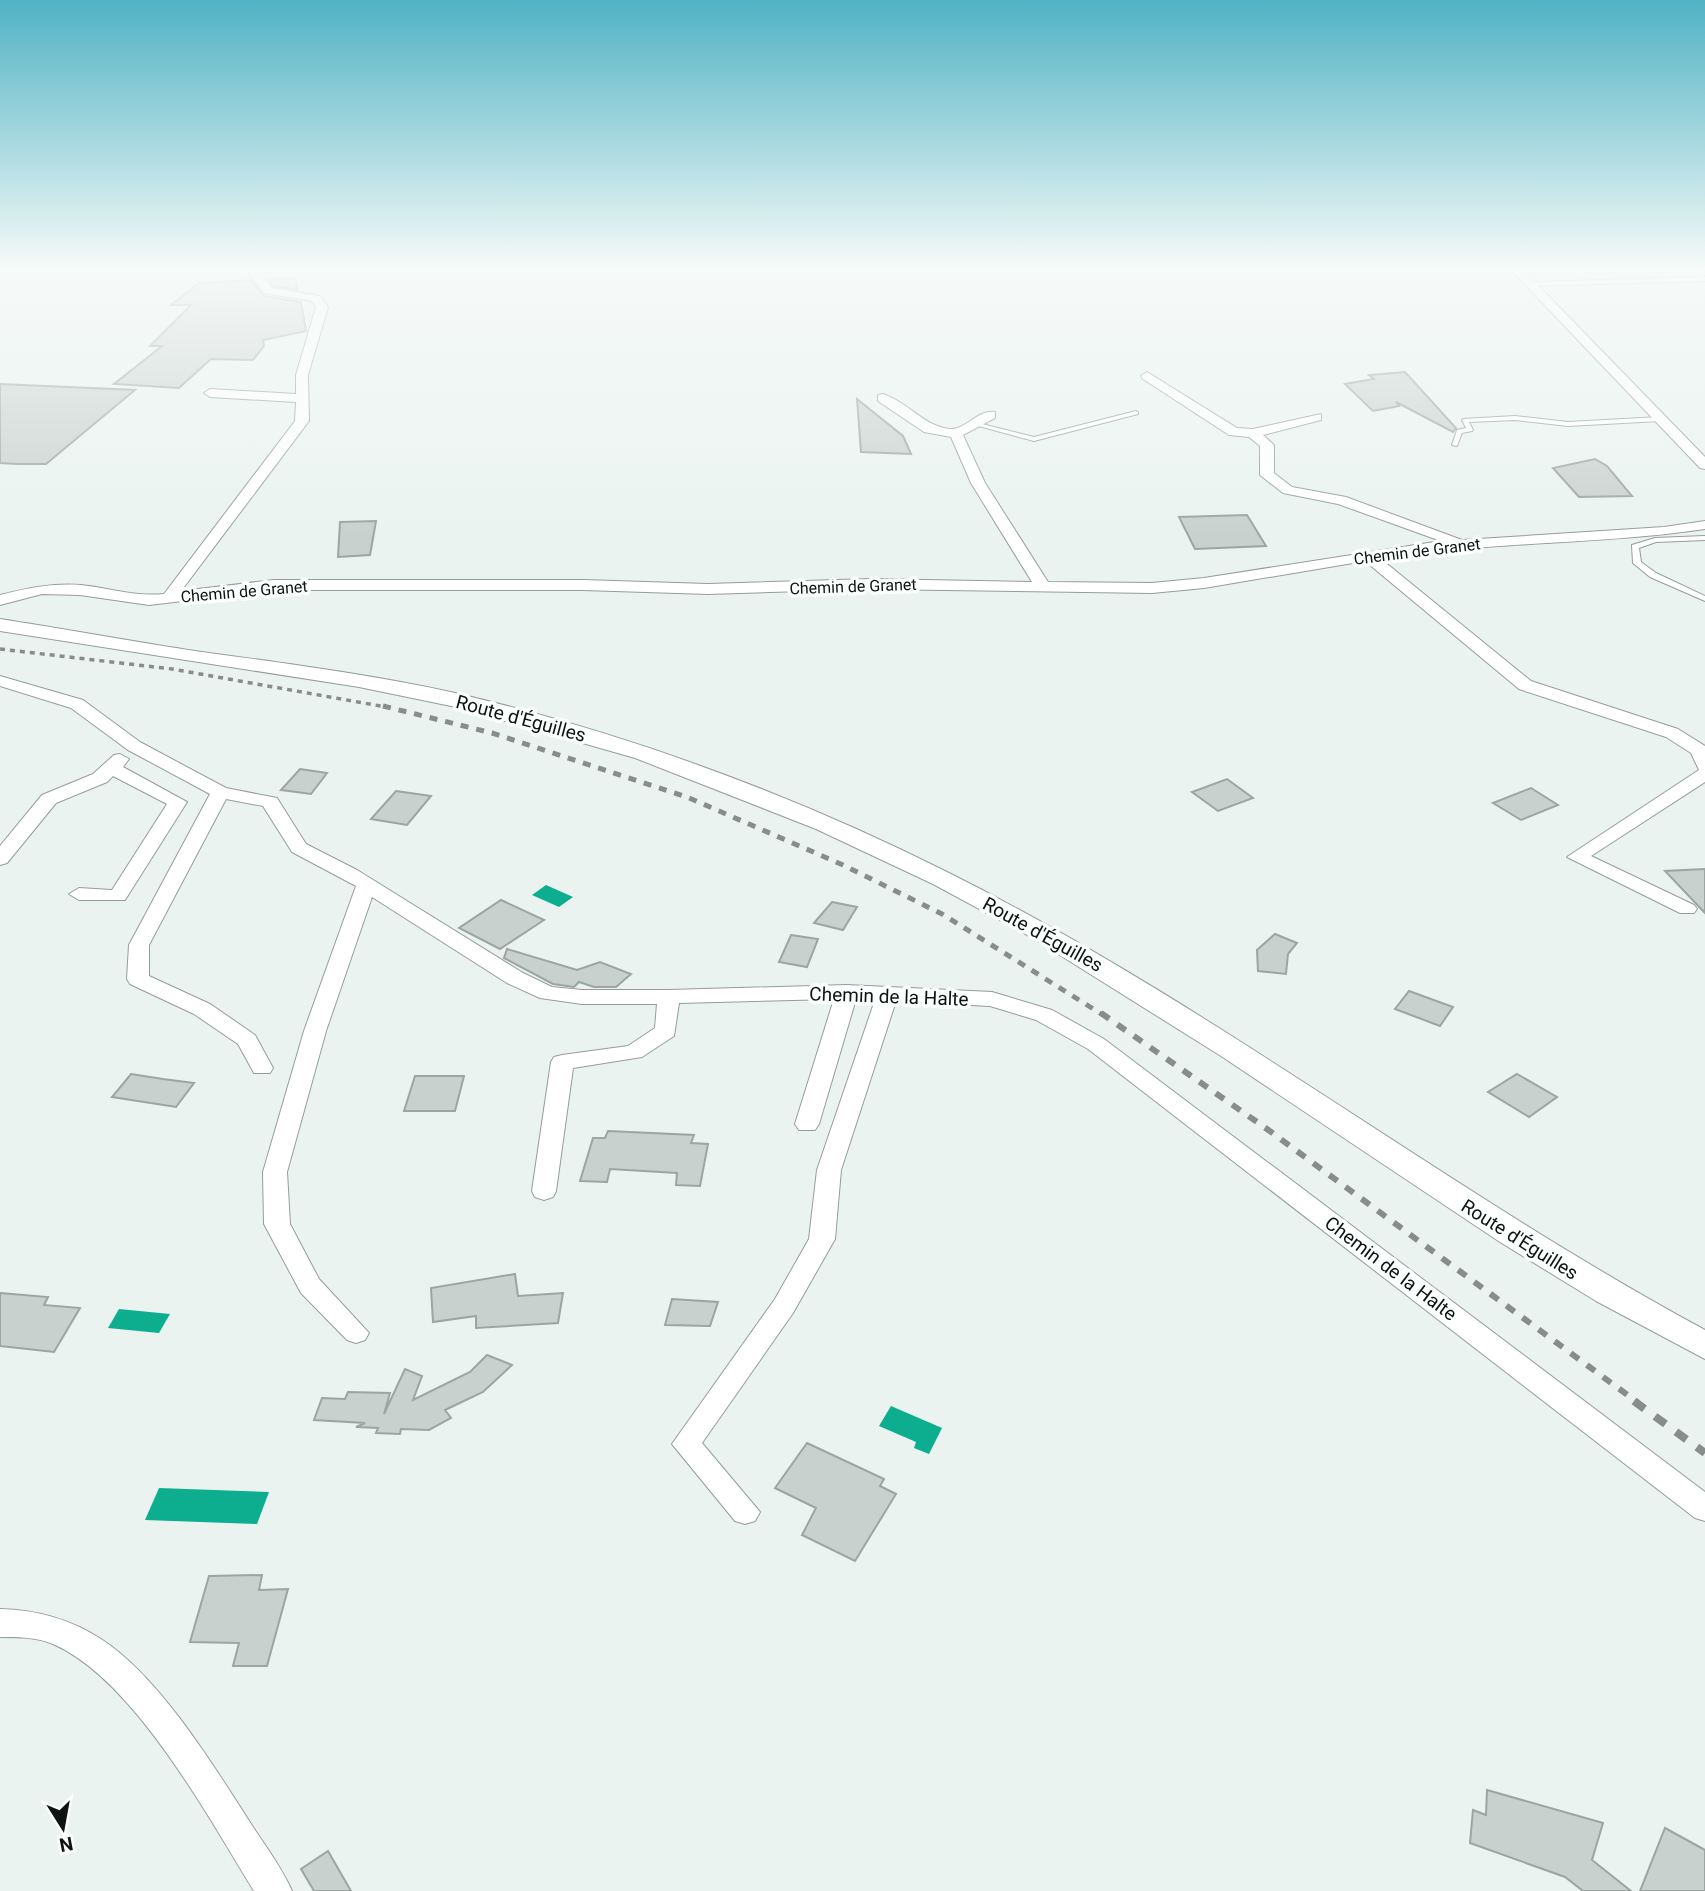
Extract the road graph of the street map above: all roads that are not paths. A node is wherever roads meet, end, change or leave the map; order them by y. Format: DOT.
graph roads {
  1 [pos="307,358"];
  2 [pos="1601,358"];
  3 [pos="1147,376"];
  4 [pos="210,393"];
  5 [pos="302,398"];
  6 [pos="883,398"];
  7 [pos="1136,413"];
  8 [pos="990,415"];
  9 [pos="1316,417"];
  10 [pos="1660,419"];
  11 [pos="974,424"];
  12 [pos="956,433"];
  13 [pos="1254,433"];
  14 [pos="1455,445"];
  15 [pos="1705,465"];
  16 [pos="1705,524"];
  17 [pos="1705,538"];
  18 [pos="1461,543"];
  19 [pos="1368,556"];
  20 [pos="1043,586"];
  21 [pos="169,597"];
  22 [pos="1705,599"];
  23 [pos="0,600"];
  24 [pos="0,611"];
  25 [pos="0,625"];
  26 [pos="312,672"];
  27 [pos="0,681"];
  28 [pos="134,746"];
  29 [pos="1705,766"];
  30 [pos="111,768"];
  31 [pos="1705,774"];
  32 [pos="220,792"];
  33 [pos="0,859"];
  34 [pos="366,885"];
  35 [pos="79,894"];
  36 [pos="1687,909"];
  37 [pos="847,992"];
  38 [pos="888,993"];
  39 [pos="669,997"];
  40 [pos="262,1068"];
  41 [pos="807,1124"];
  42 [pos="544,1191"];
  43 [pos="356,1333"];
  44 [pos="1705,1346"];
  45 [pos="1705,1509"];
  46 [pos="745,1512"];
  47 [pos="0,1623"];
  48 [pos="274,1891"];
  1 -- 5 [label="street"];
  2 -- 10 [label="street"];
  3 -- 13 [label="street"];
  4 -- 5 [label="street"];
  5 -- 21 [label="street"];
  6 -- 12 [label="street"];
  7 -- 11 [label="lane"];
  8 -- 11 [label="street"];
  9 -- 13 [label="street"];
  10 -- 14 [label="lane"];
  10 -- 15 [label="street"];
  11 -- 12 [label="street"];
  12 -- 20 [label="street"];
  13 -- 18 [label="street"];
  16 -- 18 [label="street, Chemin de Granet"];
  17 -- 22 [label="lane"];
  18 -- 19 [label="street, Chemin de Granet"];
  19 -- 20 [label="street, Chemin de Granet"];
  19 -- 29 [label="street"];
  20 -- 21 [label="street, Chemin de Granet"];
  21 -- 23 [label="street, Chemin de Granet"];
  24 -- 26 [label="street, Route d'Éguilles"];
  25 -- 26 [label="street, Route d'Éguilles"];
  26 -- 44 [label="street, Route d'Éguilles"];
  27 -- 28 [label="street, Chemin de la Halte"];
  28 -- 30 [label="street"];
  28 -- 32 [label="street, Chemin de la Halte"];
  30 -- 33 [label="street"];
  30 -- 35 [label="street"];
  31 -- 36 [label="street"];
  32 -- 34 [label="street, Chemin de la Halte"];
  32 -- 40 [label="street"];
  34 -- 39 [label="street, Chemin de la Halte"];
  34 -- 43 [label="street"];
  37 -- 38 [label="street, Chemin de la Halte"];
  37 -- 39 [label="street, Chemin de la Halte"];
  37 -- 41 [label="street"];
  38 -- 45 [label="street, Chemin de la Halte"];
  38 -- 46 [label="street"];
  39 -- 42 [label="street"];
  47 -- 48 [label="street"];
}
